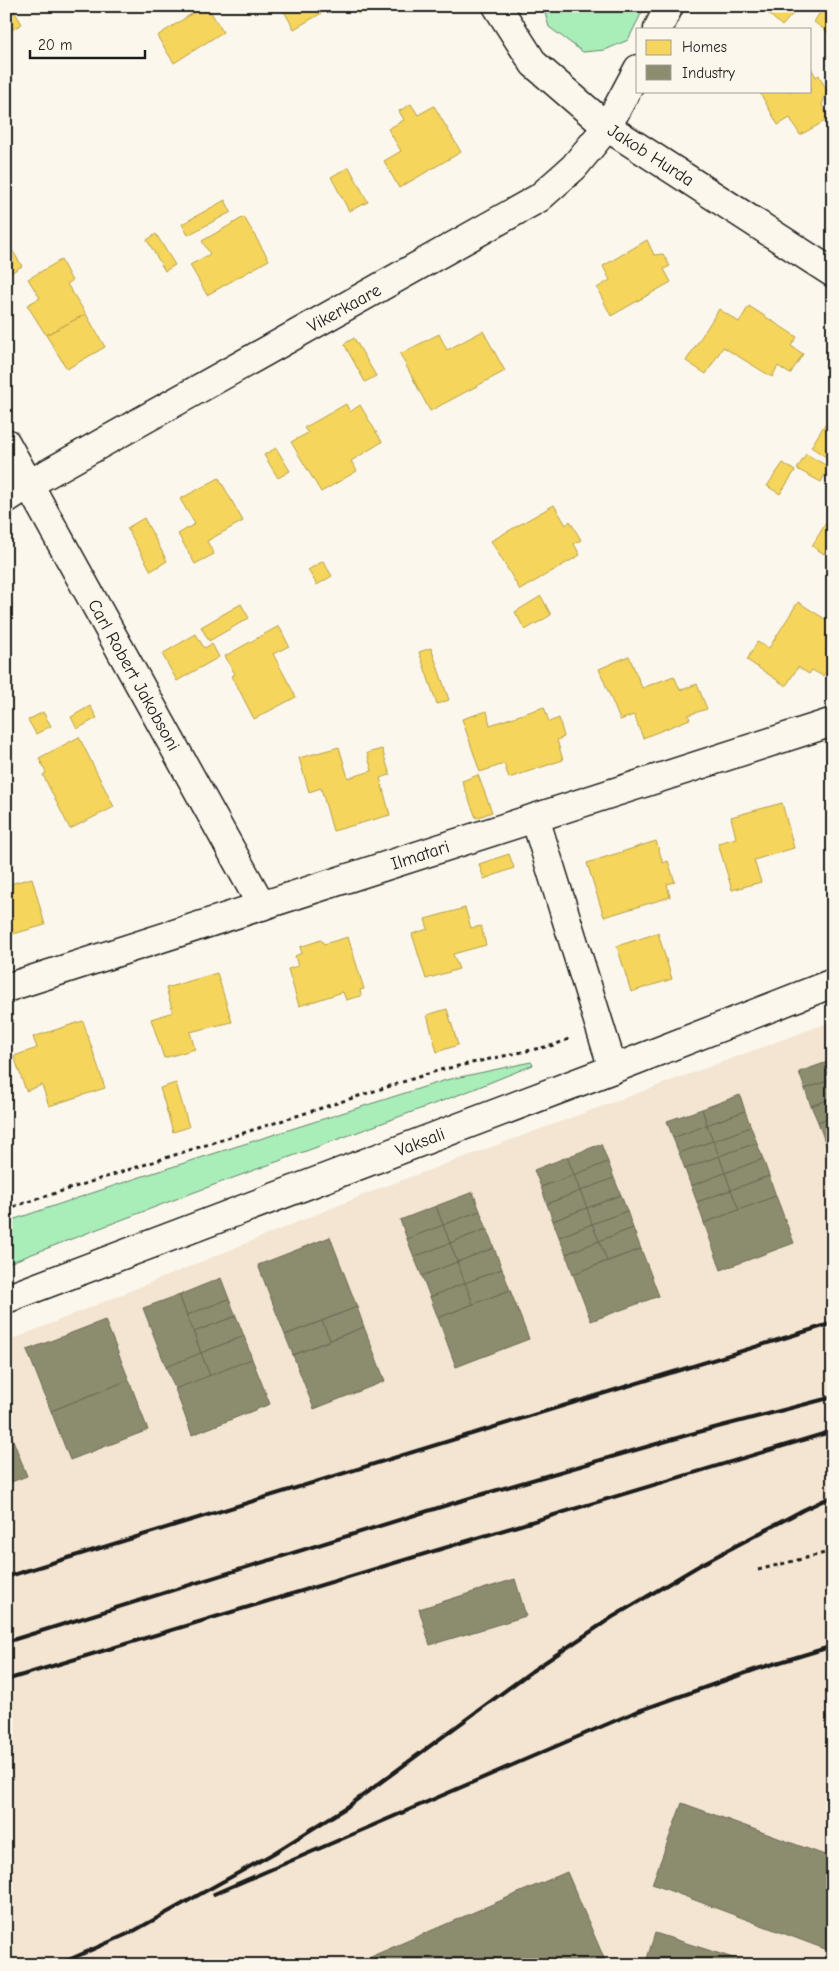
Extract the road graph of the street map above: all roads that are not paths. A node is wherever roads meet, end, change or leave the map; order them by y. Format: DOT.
graph roads {
  1 [pos="497,6"];
  2 [pos="669,6"];
  3 [pos="658,28"];
  4 [pos="636,73"];
  5 [pos="607,127"];
  6 [pos="833,273"];
  7 [pos="6,443"];
  8 [pos="29,484"];
  9 [pos="6,499"];
  10 [pos="833,722"];
  11 [pos="534,818"];
  12 [pos="262,906"];
  13 [pos="833,983"];
  14 [pos="6,988"];
  15 [pos="613,1069"];
  16 [pos="6,1299"];
  1 -- 5 [label="street, Jakob Hurda"];
  2 -- 3 [label="street"];
  4 -- 5 [label="street, Vikerkaare"];
  5 -- 6 [label="street, Jakob Hurda"];
  5 -- 8 [label="street, Vikerkaare"];
  7 -- 8 [label="street, Carl Robert Jakobsoni"];
  8 -- 9 [label="street, Vikerkaare"];
  8 -- 12 [label="street, Carl Robert Jakobsoni"];
  10 -- 11 [label="street, Ilmatari"];
  11 -- 12 [label="street, Ilmatari"];
  11 -- 15 [label="street"];
  12 -- 14 [label="street, Ilmatari"];
  13 -- 15 [label="street, Vaksali"];
  15 -- 16 [label="street, Vaksali"];
}
